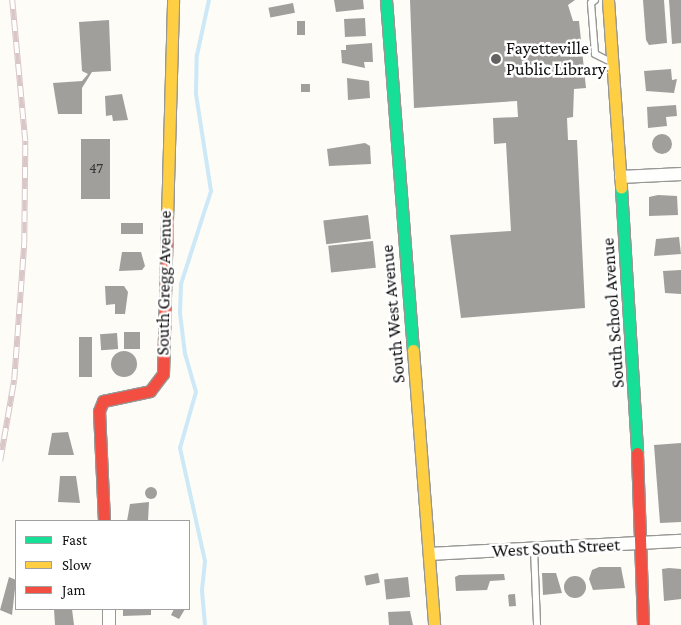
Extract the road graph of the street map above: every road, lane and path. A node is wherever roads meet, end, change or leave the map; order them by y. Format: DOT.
graph roads {
  1 [pos="173,0"];
  2 [pos="386,0"];
  3 [pos="595,0"];
  4 [pos="608,0"];
  5 [pos="614,63"];
  6 [pos="681,174"];
  7 [pos="621,178"];
  8 [pos="104,520"];
  9 [pos="681,541"];
  10 [pos="639,544"];
  11 [pos="534,549"];
  12 [pos="430,554"];
  13 [pos="108,610"];
  14 [pos="109,625"];
  15 [pos="434,625"];
  16 [pos="537,625"];
  17 [pos="643,625"];
  1 -- 8 [label="street, South Gregg Avenue"];
  2 -- 12 [label="street, South West Avenue"];
  3 -- 5 [label="lane"];
  4 -- 5 [label="street, South School Avenue"];
  5 -- 7 [label="street, South School Avenue"];
  6 -- 7 [label="street"];
  7 -- 10 [label="street, South School Avenue"];
  9 -- 10 [label="street, West South Street"];
  10 -- 11 [label="street, West South Street"];
  10 -- 17 [label="street, South School Avenue"];
  11 -- 12 [label="street, West South Street"];
  11 -- 16 [label="lane"];
  12 -- 15 [label="street, South West Avenue"];
  13 -- 14 [label="street"];
}
